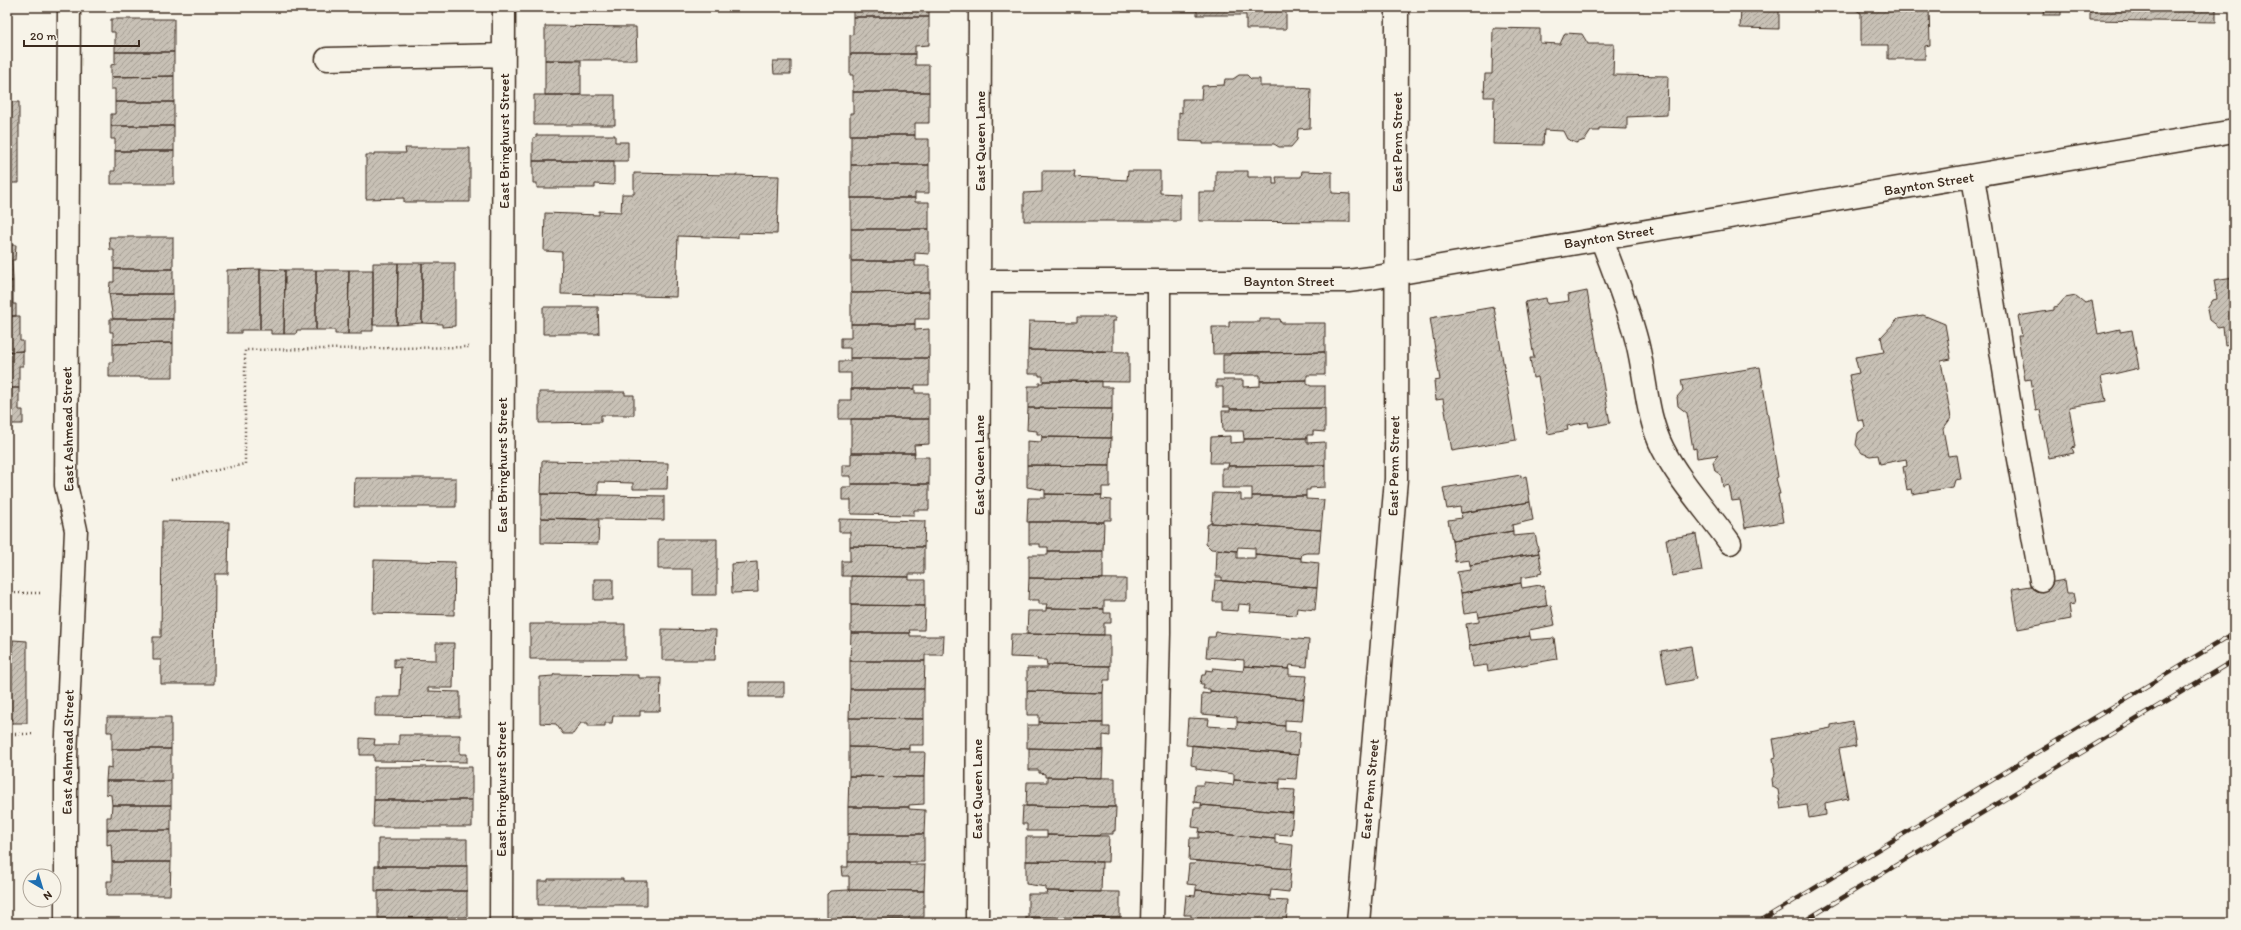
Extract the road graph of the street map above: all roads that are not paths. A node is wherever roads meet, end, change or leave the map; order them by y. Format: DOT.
graph roads {
  1 [pos="69,7"];
  2 [pos="504,7"];
  3 [pos="980,7"];
  4 [pos="1397,7"];
  5 [pos="504,55"];
  6 [pos="327,58"];
  7 [pos="2234,131"];
  8 [pos="1973,177"];
  9 [pos="1601,238"];
  10 [pos="1396,274"];
  11 [pos="979,281"];
  12 [pos="1159,281"];
  13 [pos="1730,543"];
  14 [pos="2041,580"];
  15 [pos="66,923"];
  16 [pos="501,923"];
  17 [pos="977,923"];
  18 [pos="1152,923"];
  19 [pos="1358,923"];
  1 -- 15 [label="street, East Ashmead Street"];
  2 -- 5 [label="street, East Bringhurst Street"];
  3 -- 11 [label="street, East Queen Lane"];
  4 -- 10 [label="street, East Penn Street"];
  5 -- 6 [label="street"];
  5 -- 16 [label="street, East Bringhurst Street"];
  7 -- 8 [label="street, Baynton Street"];
  8 -- 9 [label="street, Baynton Street"];
  8 -- 14 [label="street"];
  9 -- 10 [label="street, Baynton Street"];
  9 -- 13 [label="street"];
  10 -- 12 [label="street, Baynton Street"];
  10 -- 19 [label="street, East Penn Street"];
  11 -- 12 [label="street, Baynton Street"];
  11 -- 17 [label="street, East Queen Lane"];
  12 -- 18 [label="street"];
}
